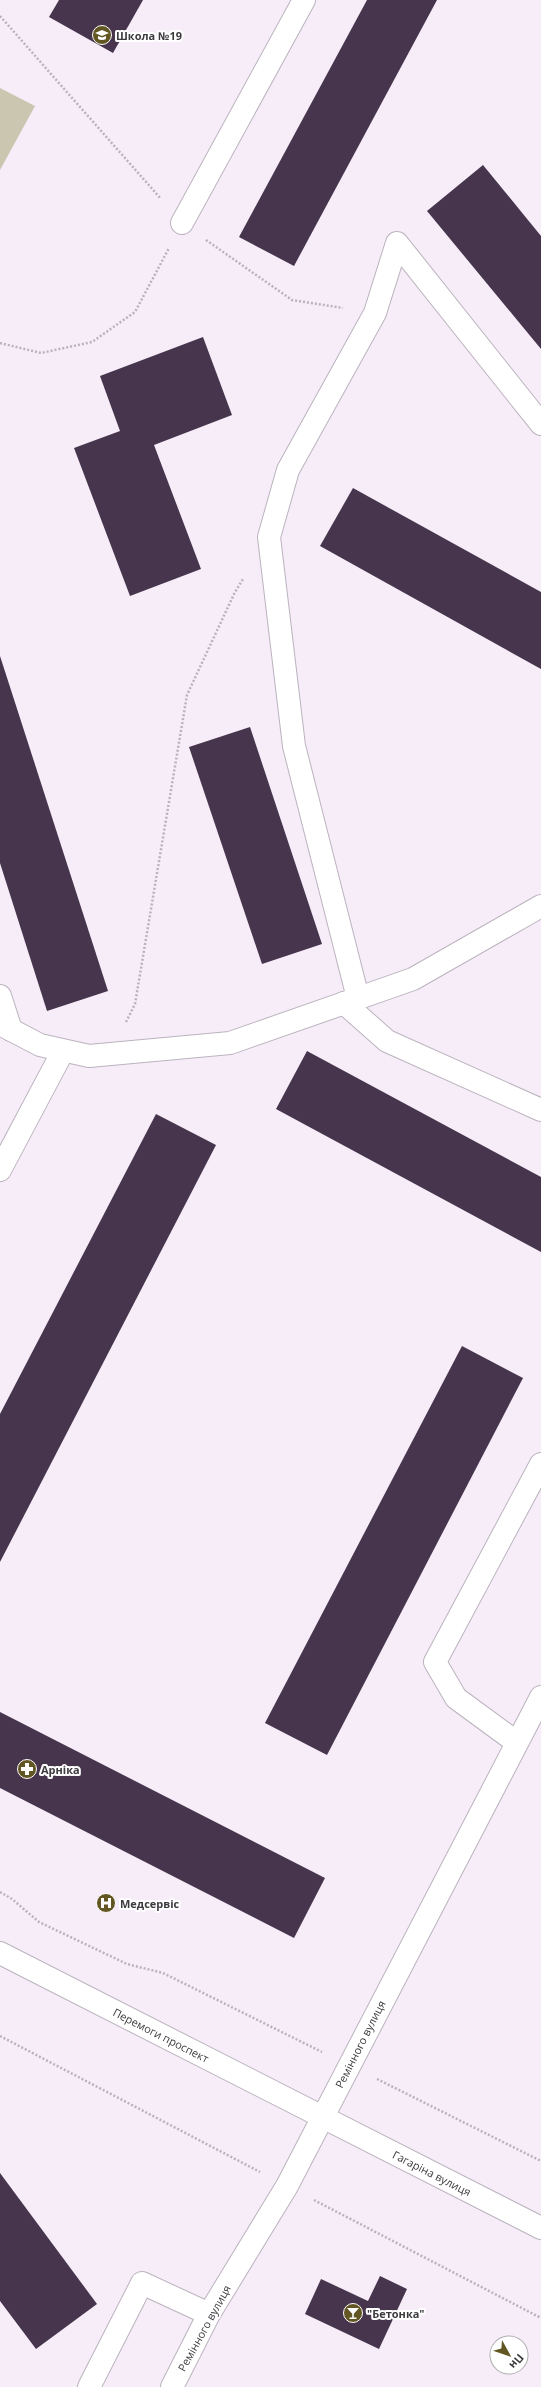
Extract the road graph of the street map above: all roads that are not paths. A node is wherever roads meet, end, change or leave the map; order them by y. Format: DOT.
graph roads {
  1 [pos="304,0"];
  2 [pos="182,223"];
  3 [pos="541,424"];
  4 [pos="541,906"];
  5 [pos="0,996"];
  6 [pos="351,1001"];
  7 [pos="5,1027"];
  8 [pos="64,1051"];
  9 [pos="541,1110"];
  10 [pos="0,1170"];
  11 [pos="541,1464"];
  12 [pos="541,1697"];
  13 [pos="516,1742"];
  14 [pos="0,1952"];
  15 [pos="322,2117"];
  16 [pos="541,2228"];
  17 [pos="209,2314"];
  18 [pos="89,2387"];
  19 [pos="172,2387"];
  1 -- 2 [label="street"];
  3 -- 6 [label="street"];
  4 -- 6 [label="street"];
  5 -- 7 [label="street"];
  6 -- 8 [label="street"];
  6 -- 9 [label="street"];
  7 -- 8 [label="street"];
  8 -- 10 [label="street"];
  11 -- 13 [label="street"];
  12 -- 13 [label="street, Ремінного вулиця"];
  13 -- 15 [label="street, Ремінного вулиця"];
  14 -- 15 [label="street, Перемоги проспект"];
  15 -- 16 [label="street, Гагаріна вулиця"];
  15 -- 17 [label="street, Ремінного вулиця"];
  17 -- 18 [label="street"];
  17 -- 19 [label="street, Ремінного вулиця"];
}
